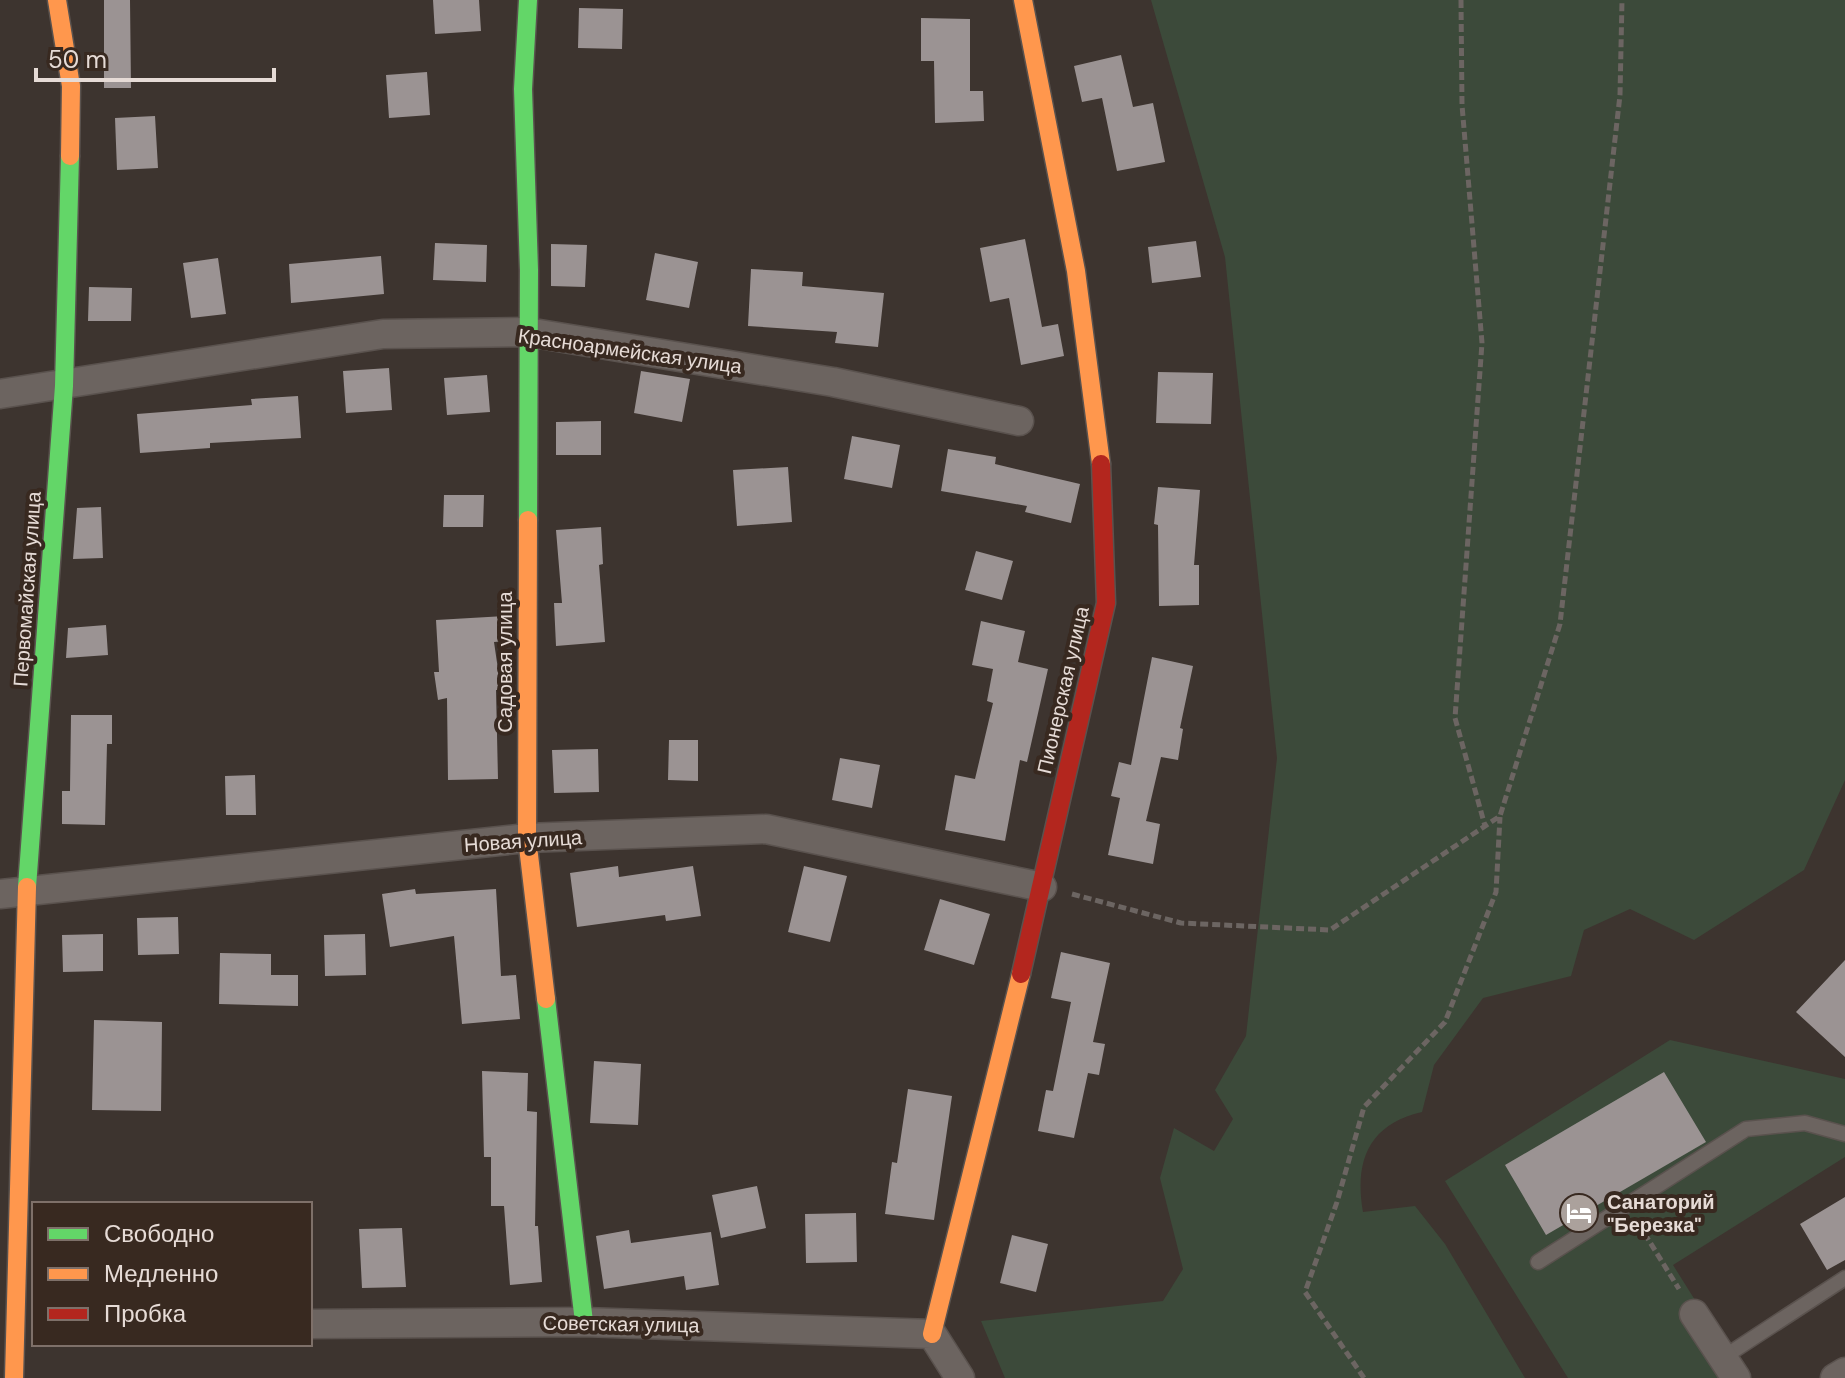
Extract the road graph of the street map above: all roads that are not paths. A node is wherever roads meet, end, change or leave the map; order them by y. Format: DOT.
graph roads {
  1 [pos="57,0"];
  2 [pos="528,0"];
  3 [pos="1023,0"];
  4 [pos="527,332"];
  5 [pos="64,386"];
  6 [pos="0,394"];
  7 [pos="1019,421"];
  8 [pos="527,838"];
  9 [pos="1042,887"];
  10 [pos="13,893"];
  11 [pos="1845,1134"];
  12 [pos="1538,1262"];
  13 [pos="1845,1278"];
  14 [pos="1694,1314"];
  15 [pos="584,1322"];
  16 [pos="312,1324"];
  17 [pos="16,1327"];
  18 [pos="932,1334"];
  19 [pos="1730,1368"];
  20 [pos="1845,1372"];
  21 [pos="14,1378"];
  22 [pos="960,1378"];
  23 [pos="1835,1378"];
  1 -- 5 [label="street, Первомайская улица"];
  2 -- 4 [label="street, Садовая улица"];
  3 -- 9 [label="street, Пионерская улица"];
  4 -- 5 [label="street, Красноармейская улица"];
  4 -- 7 [label="street, Красноармейская улица"];
  4 -- 8 [label="street, Садовая улица"];
  5 -- 6 [label="street, Красноармейская улица"];
  5 -- 10 [label="street, Первомайская улица"];
  8 -- 9 [label="street, Новая улица"];
  8 -- 10 [label="street, Новая улица"];
  8 -- 15 [label="street, Садовая улица"];
  9 -- 18 [label="street, Пионерская улица"];
  10 -- 17 [label="street, Первомайская улица"];
  11 -- 12 [label="lane"];
  13 -- 19 [label="lane"];
  14 -- 19 [label="street"];
  15 -- 16 [label="street, Советская улица"];
  15 -- 18 [label="street, Советская улица"];
  17 -- 21 [label="street, Первомайская улица"];
  18 -- 22 [label="street"];
  20 -- 23 [label="street"];
}
